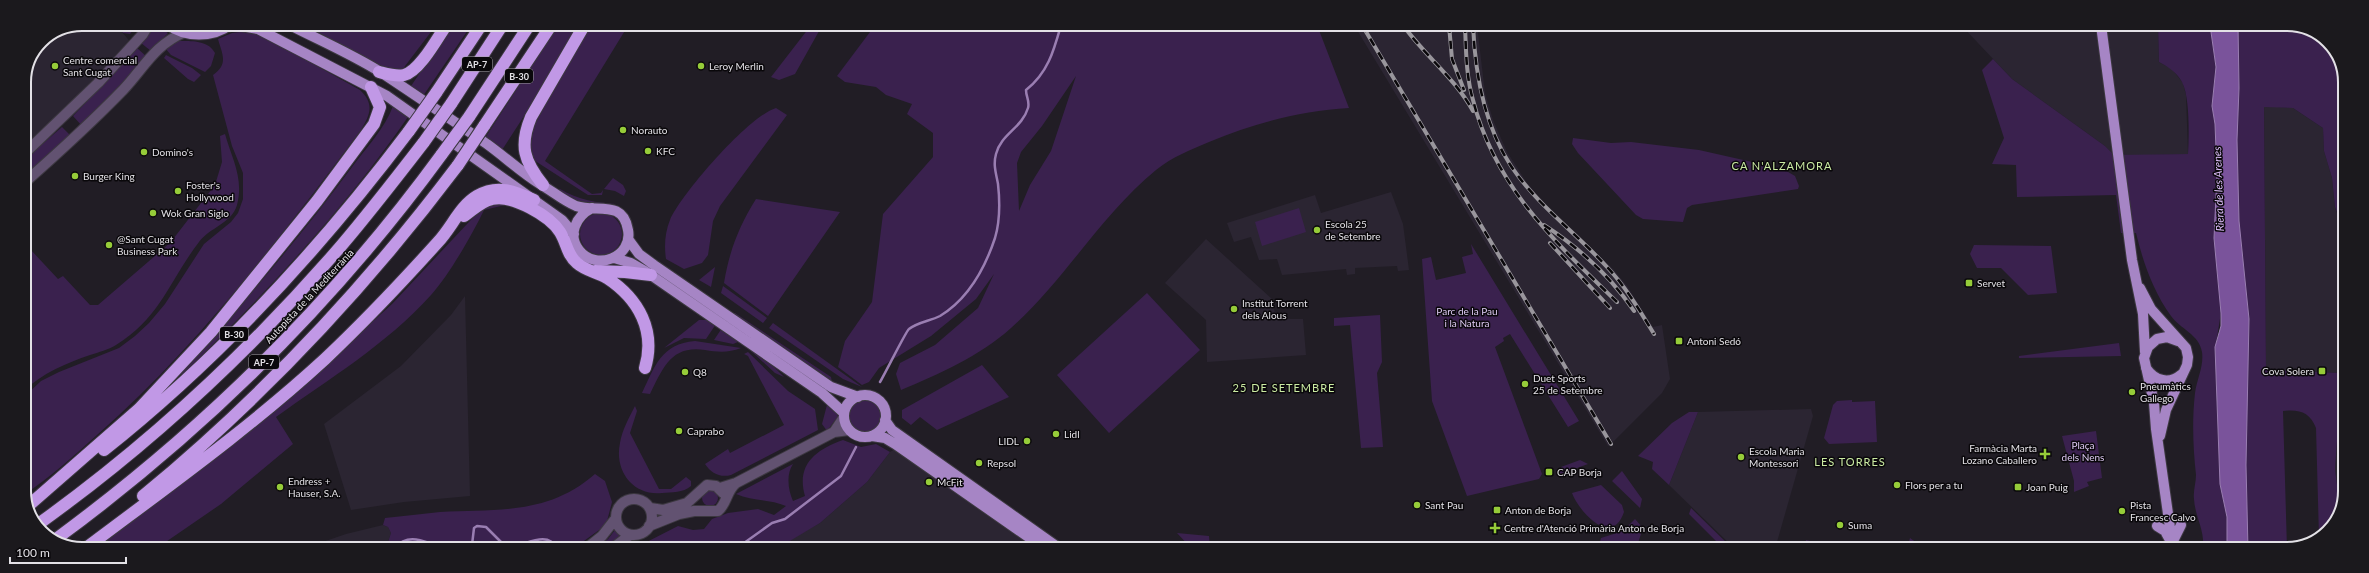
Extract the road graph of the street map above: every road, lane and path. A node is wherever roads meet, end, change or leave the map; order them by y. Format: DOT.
graph roads {
  1 [pos="145,31"];
  2 [pos="214,31"];
  3 [pos="262,31"];
  4 [pos="301,31"];
  5 [pos="442,31"];
  6 [pos="477,31"];
  7 [pos="498,31"];
  8 [pos="525,31"];
  9 [pos="547,31"];
  10 [pos="581,31"];
  11 [pos="2102,31"];
  12 [pos="185,32"];
  13 [pos="379,72"];
  14 [pos="371,87"];
  15 [pos="31,147"];
  16 [pos="31,177"];
  17 [pos="543,185"];
  18 [pos="534,200"];
  19 [pos="592,208"];
  20 [pos="456,221"];
  21 [pos="574,234"];
  22 [pos="628,239"];
  23 [pos="614,258"];
  24 [pos="593,271"];
  25 [pos="651,275"];
  26 [pos="2135,276"];
  27 [pos="2178,341"];
  28 [pos="2145,352"];
  29 [pos="645,368"];
  30 [pos="2146,368"];
  31 [pos="2182,374"];
  32 [pos="858,397"];
  33 [pos="844,415"];
  34 [pos="885,420"];
  35 [pos="849,430"];
  36 [pos="834,432"];
  37 [pos="872,436"];
  38 [pos="2158,442"];
  39 [pos="736,483"];
  40 [pos="720,488"];
  41 [pos="725,498"];
  42 [pos="33,503"];
  43 [pos="33,503"];
  44 [pos="650,508"];
  45 [pos="616,518"];
  46 [pos="42,521"];
  47 [pos="2181,525"];
  48 [pos="649,526"];
  49 [pos="2157,526"];
  50 [pos="630,535"];
  51 [pos="60,536"];
  52 [pos="84,542"];
  53 [pos="94,542"];
  54 [pos="594,542"];
  55 [pos="621,542"];
  56 [pos="1035,542"];
  57 [pos="1051,542"];
  58 [pos="2170,542"];
  59 [pos="2171,542"];
  60 [pos="2174,542"];
  1 -- 15 [label="street"];
  2 -- 12 [label="main road"];
  3 -- 14 [label="main road"];
  4 -- 13 [label="main road"];
  5 -- 13 [label="highway"];
  6 -- 42 [label="highway, B-30, bridge"];
  7 -- 46 [label="highway, Autopista de la Mediterrània / AP-7, bridge"];
  8 -- 51 [label="highway, Autopista de la Mediterrània / AP-7, bridge"];
  9 -- 52 [label="highway, B-30, bridge"];
  10 -- 17 [label="highway"];
  11 -- 26 [label="main road"];
  12 -- 16 [label="street"];
  13 -- 17 [label="main road"];
  14 -- 18 [label="main road"];
  14 -- 43 [label="highway"];
  17 -- 19 [label="main road"];
  18 -- 20 [label="highway"];
  18 -- 21 [label="main road"];
  19 -- 21 [label="main road"];
  19 -- 22 [label="main road"];
  20 -- 24 [label="highway"];
  20 -- 53 [label="highway"];
  21 -- 23 [label="main road"];
  22 -- 23 [label="main road"];
  22 -- 32 [label="main road"];
  23 -- 25 [label="main road"];
  24 -- 25 [label="highway"];
  24 -- 29 [label="highway"];
  25 -- 33 [label="main road"];
  26 -- 27 [label="main road"];
  26 -- 28 [label="main road"];
  27 -- 28 [label="main road"];
  27 -- 31 [label="main road"];
  28 -- 30 [label="main road"];
  30 -- 31 [label="main road"];
  30 -- 38 [label="main road"];
  31 -- 38 [label="main road"];
  32 -- 33 [label="main road"];
  32 -- 34 [label="main road"];
  33 -- 35 [label="main road"];
  33 -- 36 [label="street"];
  34 -- 37 [label="main road"];
  34 -- 57 [label="main road"];
  35 -- 36 [label="street"];
  35 -- 37 [label="main road"];
  36 -- 39 [label="street"];
  37 -- 56 [label="main road"];
  38 -- 59 [label="main road"];
  39 -- 40 [label="street"];
  39 -- 41 [label="street"];
  40 -- 41 [label="street"];
  40 -- 44 [label="street"];
  41 -- 48 [label="street"];
  44 -- 45 [label="street"];
  44 -- 48 [label="street"];
  45 -- 50 [label="street"];
  45 -- 54 [label="street"];
  47 -- 60 [label="main road"];
  48 -- 50 [label="street"];
  49 -- 58 [label="main road"];
  50 -- 55 [label="street"];
}
